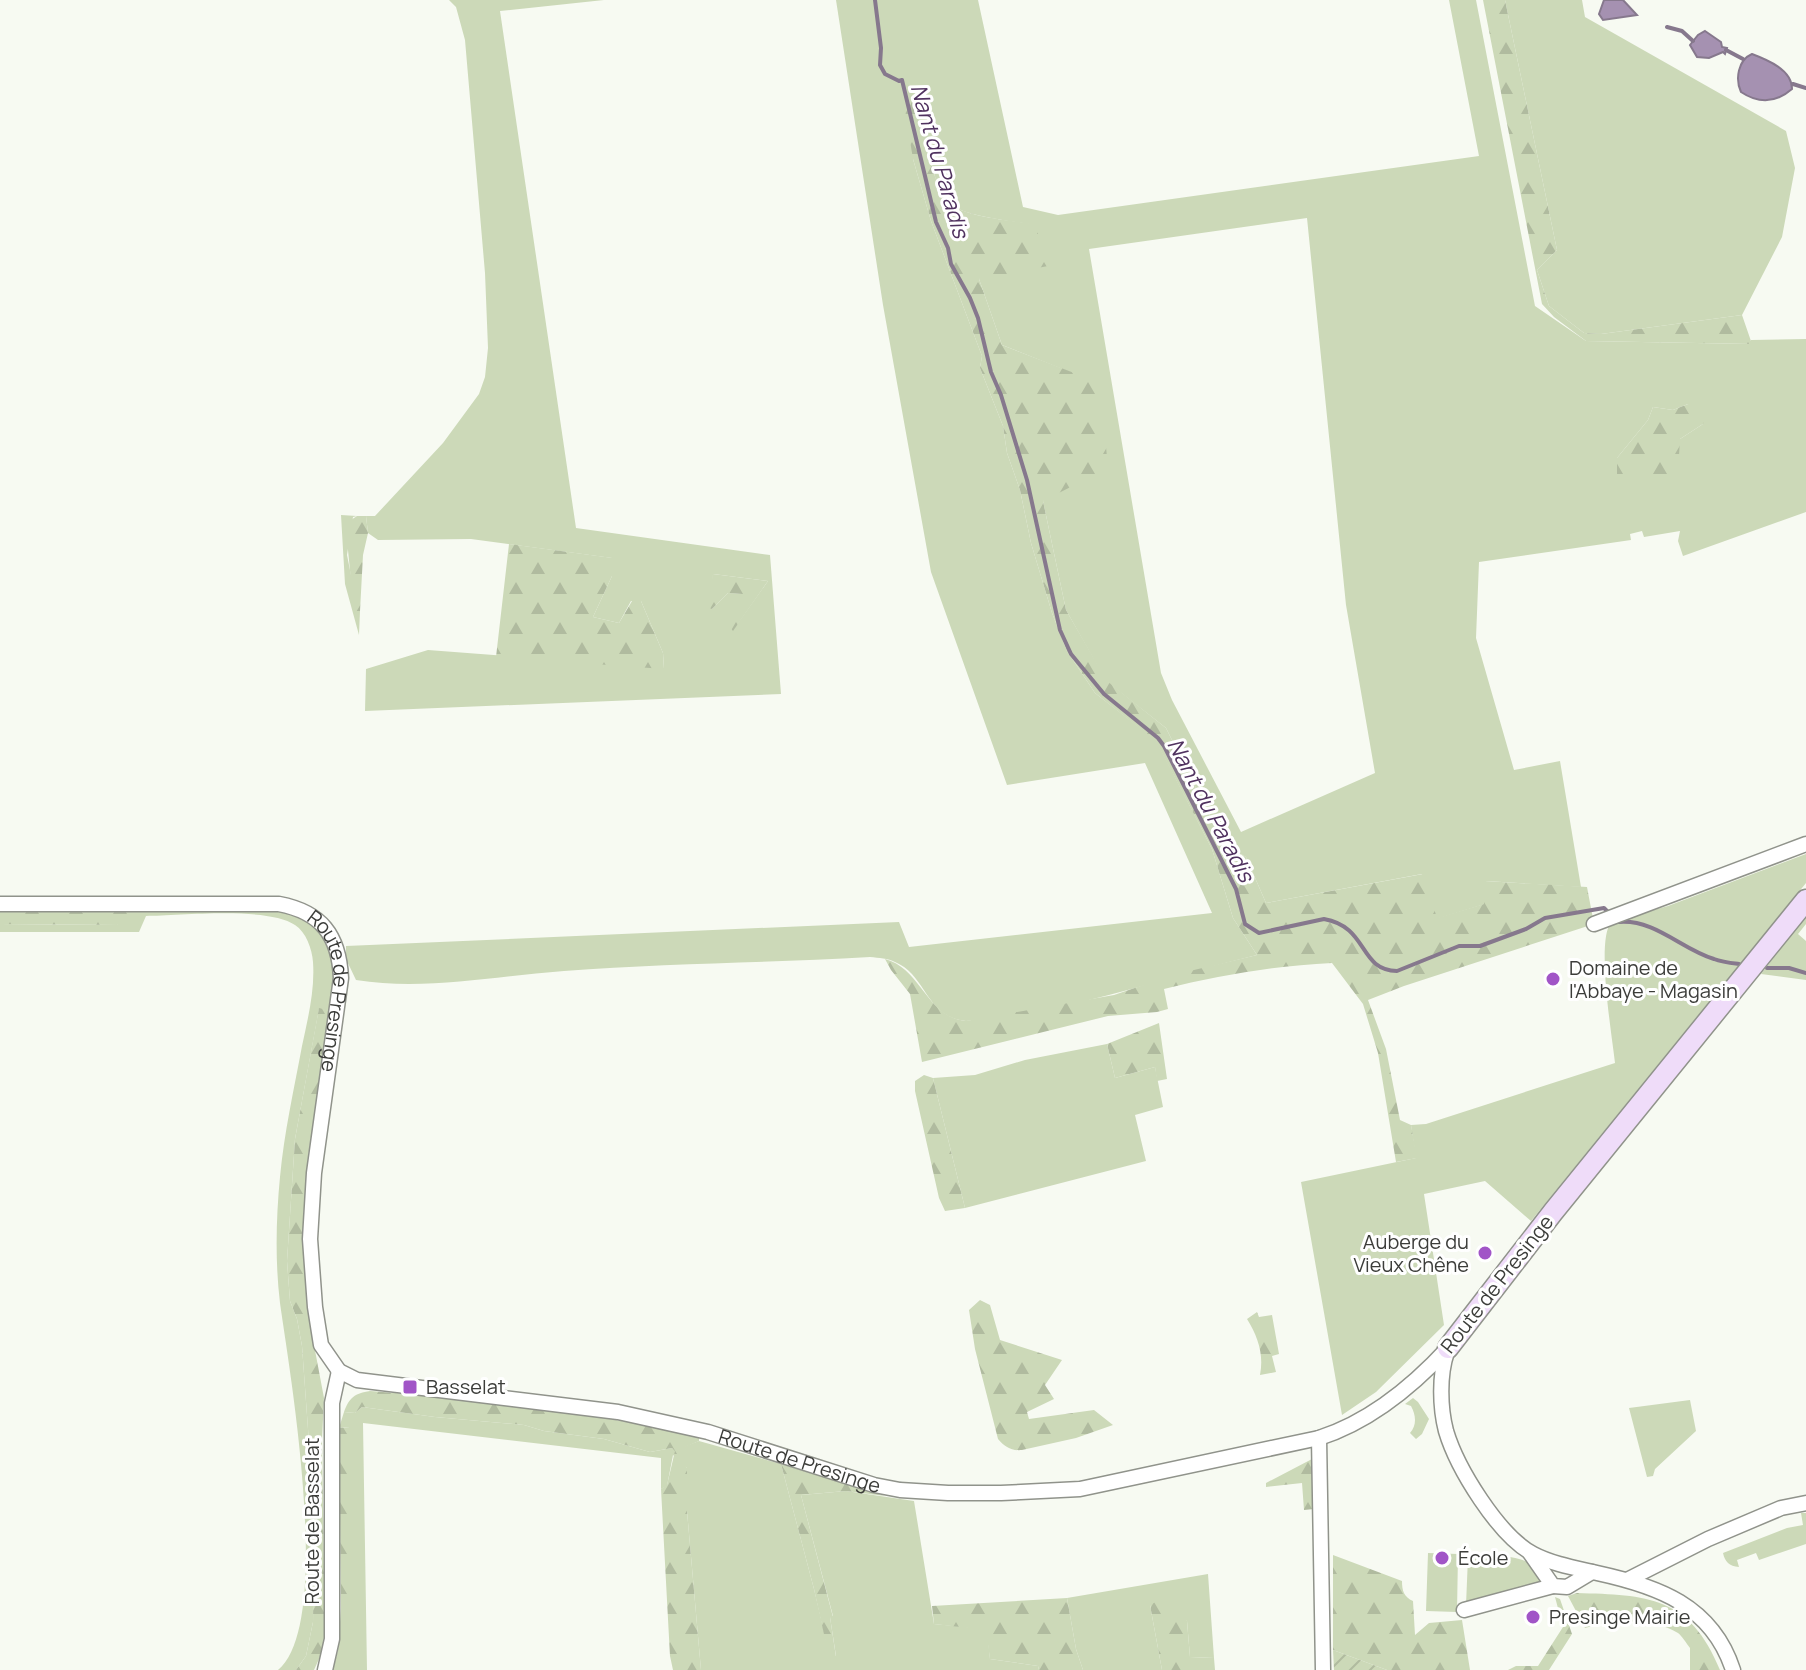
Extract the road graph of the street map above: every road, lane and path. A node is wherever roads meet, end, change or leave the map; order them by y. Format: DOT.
graph roads {
  1 [pos="1806,844"];
  2 [pos="1806,900"];
  3 [pos="0,904"];
  4 [pos="1594,924"];
  5 [pos="1448,1348"];
  6 [pos="339,1371"];
  7 [pos="1319,1438"];
  8 [pos="1806,1503"];
  9 [pos="1530,1553"];
  10 [pos="1592,1572"];
  11 [pos="1627,1580"];
  12 [pos="1553,1586"];
  13 [pos="1464,1610"];
  14 [pos="325,1670"];
  15 [pos="1323,1670"];
  16 [pos="1733,1670"];
  1 -- 4 [label="street"];
  2 -- 5 [label="street, Route de Presinge"];
  3 -- 6 [label="street, Route de Presinge"];
  5 -- 7 [label="street, Route de Presinge"];
  5 -- 9 [label="street"];
  6 -- 7 [label="street, Route de Presinge"];
  6 -- 14 [label="street, Route de Basselat"];
  7 -- 15 [label="street"];
  8 -- 11 [label="street"];
  9 -- 10 [label="street"];
  9 -- 12 [label="street"];
  10 -- 11 [label="street"];
  10 -- 12 [label="street"];
  11 -- 16 [label="street"];
  12 -- 13 [label="street"];
}
